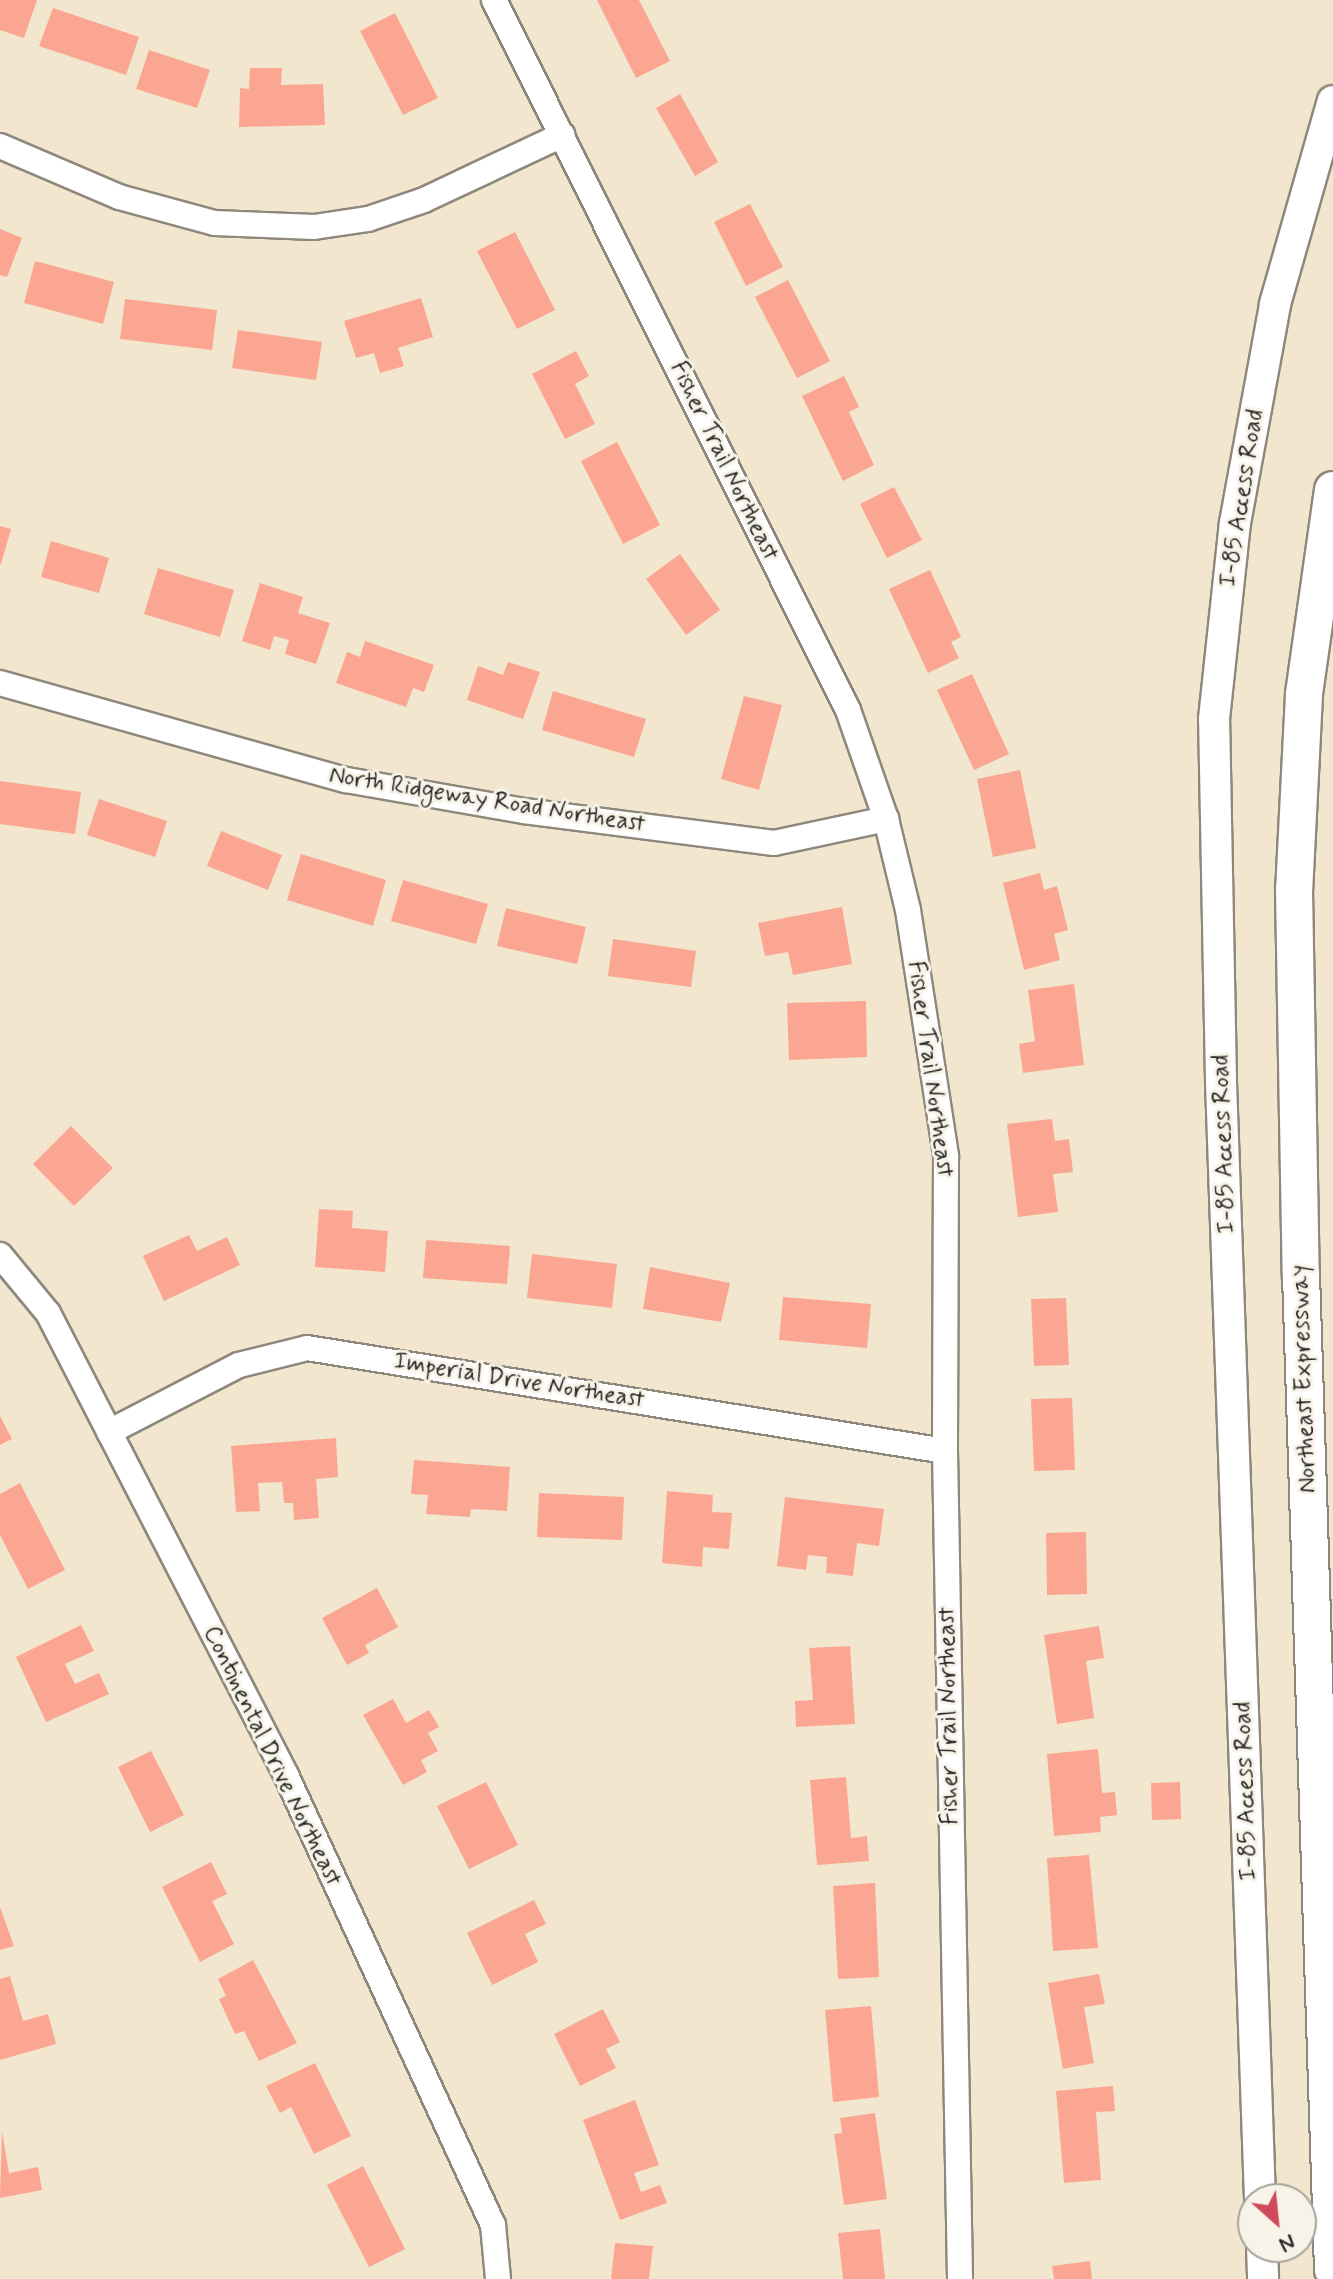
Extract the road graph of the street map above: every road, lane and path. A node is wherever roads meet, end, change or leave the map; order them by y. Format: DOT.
graph roads {
  1 [pos="494,0"];
  2 [pos="1333,101"];
  3 [pos="562,135"];
  4 [pos="0,146"];
  5 [pos="1333,490"];
  6 [pos="0,683"];
  7 [pos="886,819"];
  8 [pos="0,1255"];
  9 [pos="109,1432"];
  10 [pos="945,1451"];
  11 [pos="1259,2183"];
  12 [pos="1333,2269"];
  13 [pos="498,2279"];
  14 [pos="960,2279"];
  1 -- 3 [label="street, Fisher Trail Northeast"];
  2 -- 11 [label="main road, I-85 Access Road"];
  3 -- 4 [label="street"];
  3 -- 7 [label="street, Fisher Trail Northeast"];
  5 -- 12 [label="highway, Northeast Expressway"];
  6 -- 7 [label="street, North Ridgeway Road Northeast"];
  7 -- 10 [label="street, Fisher Trail Northeast"];
  8 -- 9 [label="street, Continental Drive Northeast"];
  9 -- 10 [label="street, Imperial Drive Northeast"];
  9 -- 13 [label="street, Continental Drive Northeast"];
  10 -- 14 [label="street, Fisher Trail Northeast"];
}
